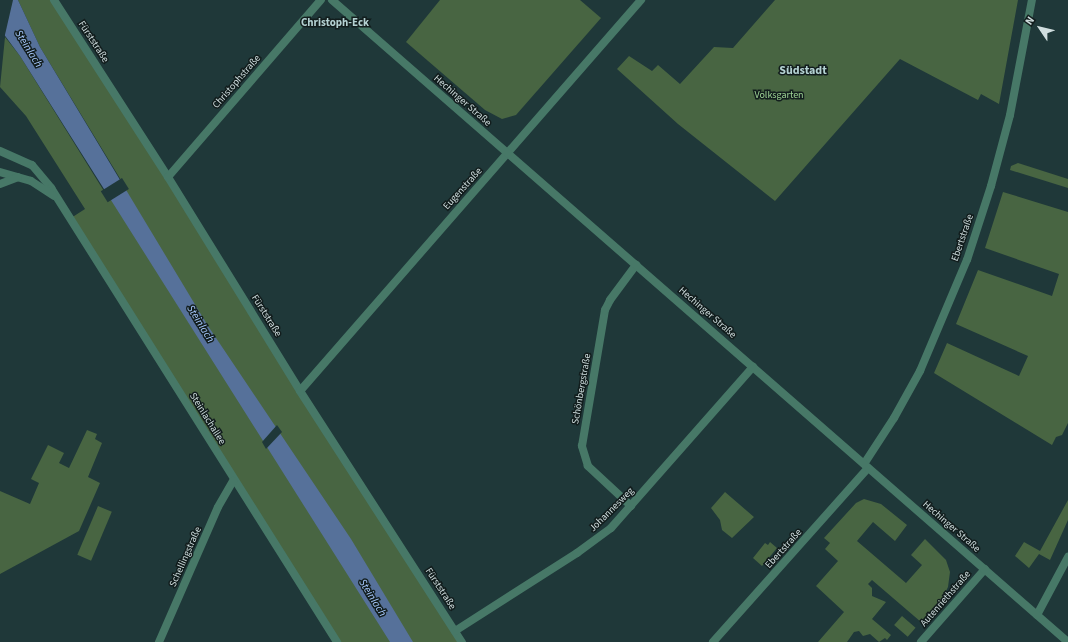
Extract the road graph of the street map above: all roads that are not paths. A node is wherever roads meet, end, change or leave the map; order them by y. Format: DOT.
graph roads {
  1 [pos="54,0"];
  2 [pos="321,0"];
  3 [pos="332,0"];
  4 [pos="641,0"];
  5 [pos="1032,0"];
  6 [pos="0,151"];
  7 [pos="508,154"];
  8 [pos="0,172"];
  9 [pos="18,177"];
  10 [pos="168,177"];
  11 [pos="0,184"];
  12 [pos="61,204"];
  13 [pos="636,265"];
  14 [pos="753,367"];
  15 [pos="300,392"];
  16 [pos="866,466"];
  17 [pos="234,481"];
  18 [pos="632,506"];
  19 [pos="1068,557"];
  20 [pos="985,569"];
  21 [pos="1037,615"];
  22 [pos="455,631"];
  23 [pos="159,642"];
  24 [pos="337,642"];
  25 [pos="462,642"];
  26 [pos="713,642"];
  27 [pos="921,642"];
  28 [pos="1068,642"];
  1 -- 10 [label="street, Fürststraße"];
  2 -- 10 [label="street, Christophstraße"];
  3 -- 7 [label="street, Hechinger Straße"];
  4 -- 7 [label="street, Eugenstraße"];
  5 -- 16 [label="street, Ebertstraße"];
  6 -- 12 [label="street, Steinlachallee"];
  7 -- 13 [label="street, Hechinger Straße"];
  7 -- 15 [label="street, Eugenstraße"];
  8 -- 9 [label="street, Steinlachallee"];
  9 -- 11 [label="street"];
  9 -- 12 [label="street, Steinlachallee"];
  10 -- 15 [label="street, Fürststraße"];
  12 -- 17 [label="street, Steinlachallee"];
  13 -- 14 [label="street, Hechinger Straße"];
  13 -- 18 [label="street, Schönbergstraße"];
  14 -- 16 [label="street, Hechinger Straße"];
  14 -- 18 [label="street, Johannesweg"];
  15 -- 22 [label="street, Fürststraße"];
  16 -- 20 [label="street, Hechinger Straße"];
  16 -- 26 [label="street, Ebertstraße"];
  17 -- 23 [label="street, Schellingstraße"];
  17 -- 24 [label="street, Steinlachallee"];
  18 -- 22 [label="street, Johannesweg"];
  19 -- 21 [label="street"];
  20 -- 21 [label="street, Hechinger Straße"];
  20 -- 27 [label="street, Autenriethstraße"];
  21 -- 28 [label="street, Hechinger Straße"];
  22 -- 25 [label="street, Fürststraße"];
}
